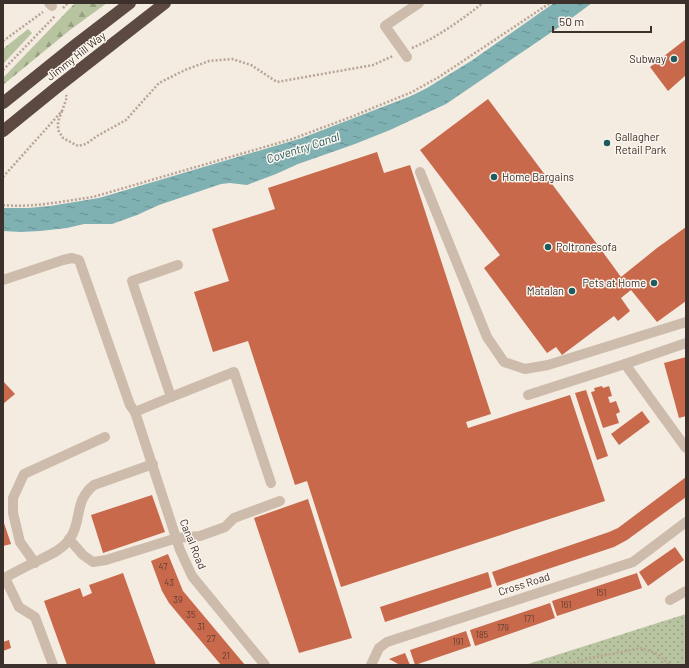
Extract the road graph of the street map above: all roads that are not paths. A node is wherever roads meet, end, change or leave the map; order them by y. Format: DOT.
graph roads {
  1 [pos="130,3"];
  2 [pos="165,3"];
  3 [pos="412,5"];
  4 [pos="405,54"];
  5 [pos="3,104"];
  6 [pos="3,131"];
  7 [pos="420,172"];
  8 [pos="178,265"];
  9 [pos="3,280"];
  10 [pos="686,322"];
  11 [pos="686,343"];
  12 [pos="626,364"];
  13 [pos="528,394"];
  14 [pos="171,397"];
  15 [pos="135,412"];
  16 [pos="105,437"];
  17 [pos="686,448"];
  18 [pos="153,464"];
  19 [pos="271,483"];
  20 [pos="280,501"];
  21 [pos="686,522"];
  22 [pos="177,538"];
  23 [pos="69,539"];
  24 [pos="35,563"];
  25 [pos="4,578"];
  26 [pos="686,591"];
  27 [pos="670,600"];
  28 [pos="53,665"];
  29 [pos="265,665"];
  30 [pos="371,665"];
  1 -- 5 [label="highway, Jimmy Hill Way"];
  2 -- 6 [label="highway, Jimmy Hill Way"];
  3 -- 4 [label="street"];
  7 -- 10 [label="street"];
  8 -- 14 [label="street"];
  9 -- 15 [label="street, Canal Road"];
  11 -- 12 [label="street"];
  12 -- 13 [label="street"];
  12 -- 17 [label="street"];
  14 -- 15 [label="street"];
  14 -- 19 [label="street"];
  15 -- 18 [label="street, Canal Road"];
  16 -- 24 [label="street"];
  18 -- 22 [label="street, Canal Road"];
  18 -- 23 [label="street"];
  20 -- 22 [label="street"];
  21 -- 30 [label="street, Cross Road"];
  22 -- 23 [label="street"];
  22 -- 29 [label="street, Canal Road"];
  23 -- 24 [label="street"];
  24 -- 25 [label="street"];
  25 -- 28 [label="street"];
  26 -- 27 [label="street"];
}
